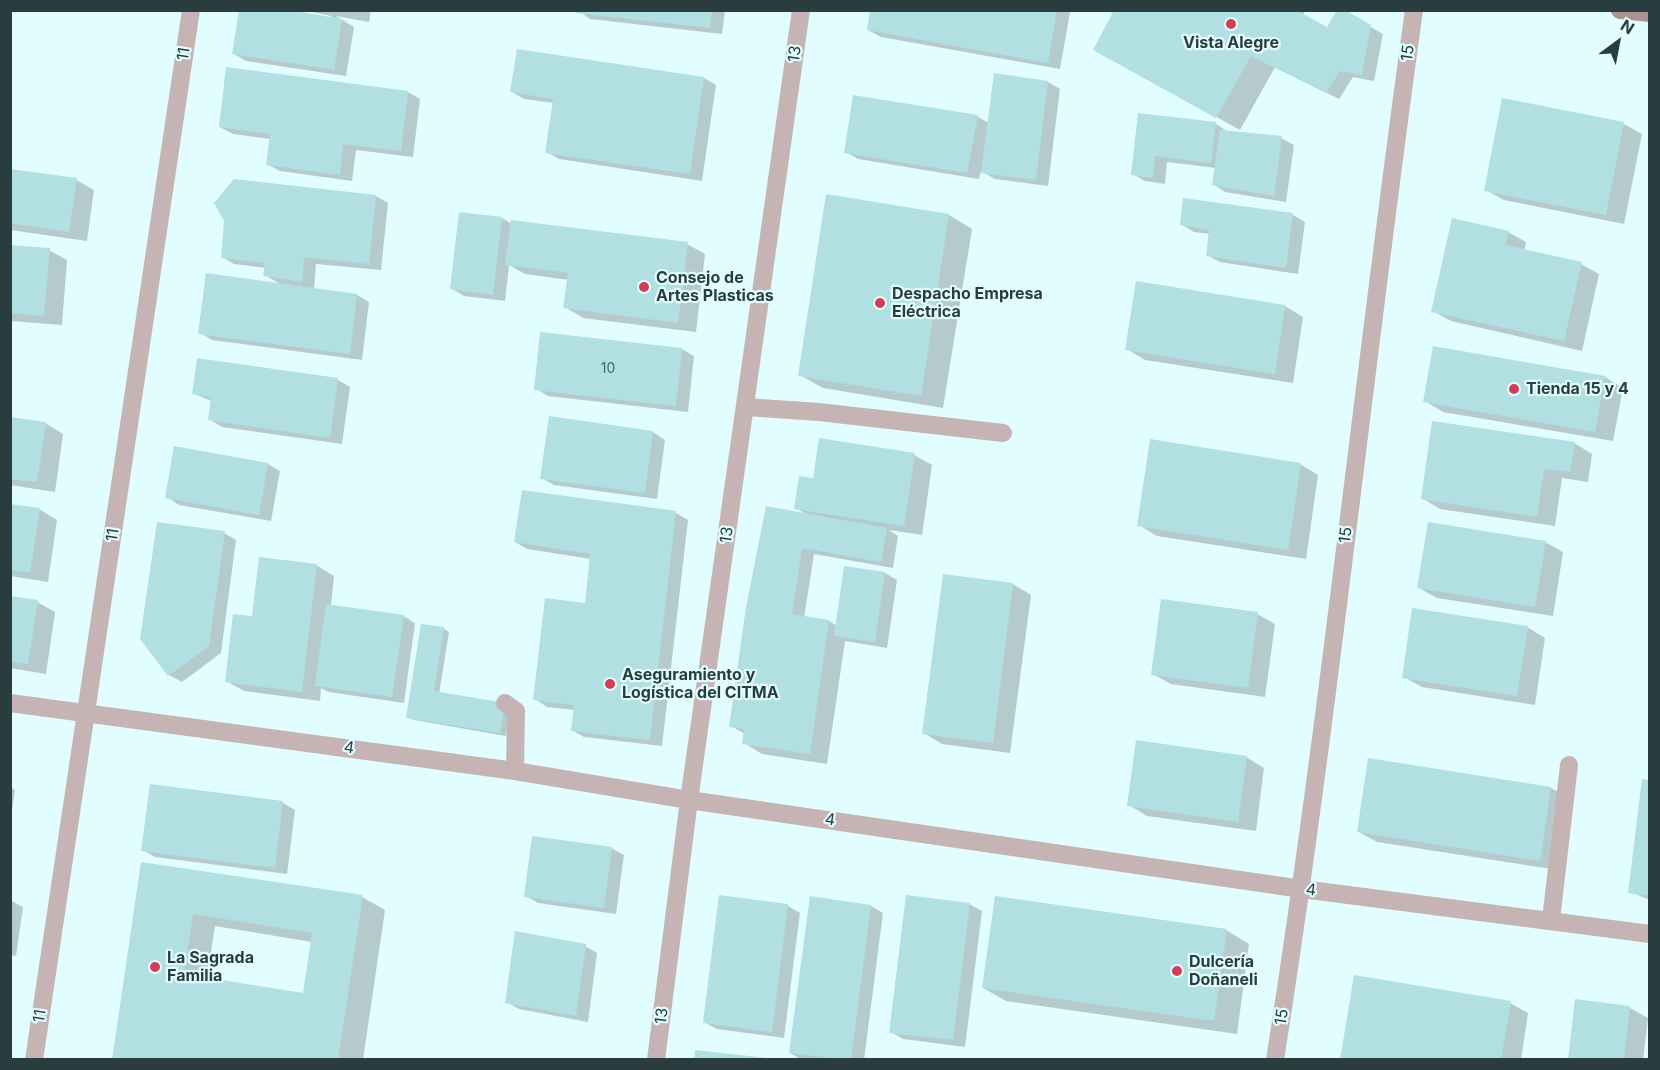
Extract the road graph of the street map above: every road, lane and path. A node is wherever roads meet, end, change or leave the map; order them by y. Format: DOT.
graph roads {
  1 [pos="191,10"];
  2 [pos="801,10"];
  3 [pos="1414,10"];
  4 [pos="1620,10"];
  5 [pos="1650,14"];
  6 [pos="746,406"];
  7 [pos="1003,433"];
  8 [pos="10,703"];
  9 [pos="505,704"];
  10 [pos="87,711"];
  11 [pos="1569,765"];
  12 [pos="515,771"];
  13 [pos="689,800"];
  14 [pos="1302,889"];
  15 [pos="1551,920"];
  16 [pos="1650,934"];
  17 [pos="34,1059"];
  18 [pos="656,1059"];
  19 [pos="1275,1059"];
  1 -- 10 [label="street, 11"];
  2 -- 6 [label="street, 13"];
  3 -- 14 [label="street, 15"];
  4 -- 5 [label="main road"];
  6 -- 7 [label="street"];
  6 -- 13 [label="street, 13"];
  8 -- 10 [label="street, 4"];
  9 -- 12 [label="street"];
  10 -- 12 [label="street, 4"];
  10 -- 17 [label="street, 11"];
  11 -- 15 [label="street"];
  12 -- 13 [label="street, 4"];
  13 -- 14 [label="street, 4"];
  13 -- 18 [label="street, 13"];
  14 -- 15 [label="street, 4"];
  14 -- 19 [label="street, 15"];
  15 -- 16 [label="street, 4"];
}
